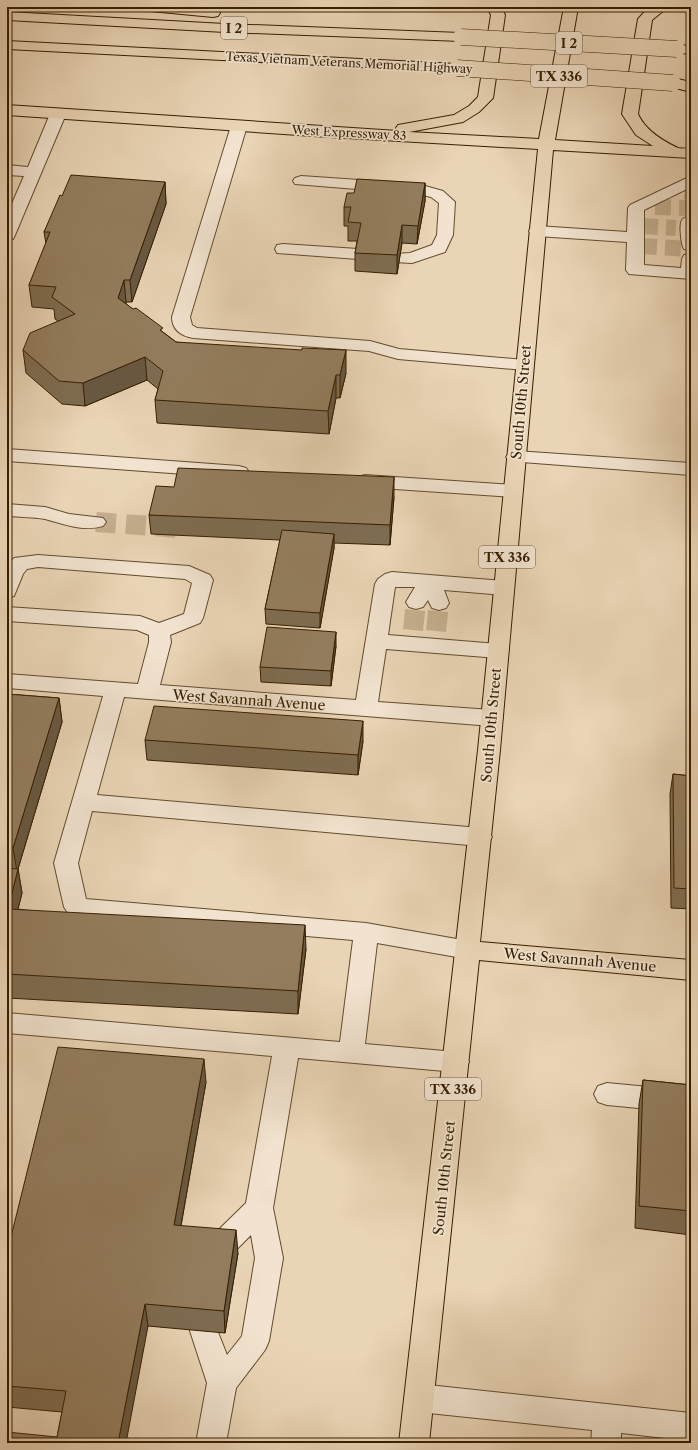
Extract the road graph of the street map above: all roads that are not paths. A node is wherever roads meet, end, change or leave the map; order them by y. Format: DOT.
graph roads {
  1 [pos="150,7"];
  2 [pos="494,7"];
  3 [pos="571,7"];
  4 [pos="661,7"];
  5 [pos="7,16"];
  6 [pos="461,37"];
  7 [pos="7,45"];
  8 [pos="684,49"];
  9 [pos="257,59"];
  10 [pos="23,60"];
  11 [pos="673,83"];
  12 [pos="691,84"];
  13 [pos="691,87"];
  14 [pos="7,110"];
  15 [pos="58,114"];
  16 [pos="239,126"];
  17 [pos="313,132"];
  18 [pos="546,145"];
  19 [pos="684,152"];
  20 [pos="7,170"];
  21 [pos="34,172"];
  22 [pos="301,181"];
  23 [pos="683,188"];
  24 [pos="538,231"];
  25 [pos="7,235"];
  26 [pos="638,236"];
  27 [pos="687,236"];
  28 [pos="283,249"];
  29 [pos="358,254"];
  30 [pos="400,258"];
  31 [pos="525,365"];
  32 [pos="7,455"];
  33 [pos="516,457"];
  34 [pos="691,469"];
  35 [pos="260,473"];
  36 [pos="348,479"];
  37 [pos="513,491"];
  38 [pos="7,510"];
  39 [pos="96,522"];
  40 [pos="430,582"];
  41 [pos="504,588"];
  42 [pos="7,591"];
  43 [pos="416,602"];
  44 [pos="439,604"];
  45 [pos="7,614"];
  46 [pos="159,631"];
  47 [pos="377,641"];
  48 [pos="498,651"];
  49 [pos="7,681"];
  50 [pos="116,689"];
  51 [pos="147,692"];
  52 [pos="366,708"];
  53 [pos="492,718"];
  54 [pos="84,802"];
  55 [pos="480,837"];
  56 [pos="366,932"];
  57 [pos="468,950"];
  58 [pos="691,970"];
  59 [pos="7,1023"];
  60 [pos="287,1047"];
  61 [pos="351,1052"];
  62 [pos="456,1062"];
  63 [pos="607,1094"];
  64 [pos="691,1102"];
  65 [pos="259,1208"];
  66 [pos="216,1251"];
  67 [pos="204,1331"];
  68 [pos="222,1383"];
  69 [pos="419,1398"];
  70 [pos="691,1428"];
  71 [pos="606,1431"];
  72 [pos="211,1443"];
  73 [pos="414,1443"];
  1 -- 6 [label="main road"];
  2 -- 17 [label="main road"];
  3 -- 18 [label="main road, South 10th Street / TX 336"];
  4 -- 19 [label="main road"];
  5 -- 6 [label="main road, I 2"];
  6 -- 8 [label="main road, I 2, bridge"];
  7 -- 9 [label="main road, Texas Vietnam Veterans Memorial Highway / I 2"];
  9 -- 10 [label="main road"];
  9 -- 11 [label="main road, Texas Vietnam Veterans Memorial Highway / I 2, bridge"];
  11 -- 12 [label="main road, Texas Vietnam Veterans Memorial Highway / I 2"];
  11 -- 13 [label="main road"];
  14 -- 15 [label="main road, West Expressway 83"];
  15 -- 16 [label="main road, West Expressway 83"];
  15 -- 21 [label="street"];
  16 -- 17 [label="main road, West Expressway 83"];
  16 -- 31 [label="street"];
  17 -- 18 [label="main road, West Expressway 83"];
  18 -- 19 [label="main road, West Expressway 83"];
  18 -- 24 [label="main road, South 10th Street / TX 336"];
  20 -- 21 [label="street"];
  21 -- 25 [label="street"];
  22 -- 30 [label="street"];
  23 -- 26 [label="street"];
  24 -- 26 [label="street"];
  24 -- 31 [label="main road, South 10th Street / TX 336"];
  26 -- 27 [label="street"];
  28 -- 29 [label="street"];
  31 -- 33 [label="main road, South 10th Street / TX 336"];
  32 -- 35 [label="street"];
  33 -- 34 [label="street"];
  33 -- 37 [label="main road, South 10th Street / TX 336"];
  36 -- 37 [label="street"];
  37 -- 41 [label="main road, South 10th Street / TX 336"];
  38 -- 39 [label="street"];
  40 -- 41 [label="street"];
  40 -- 43 [label="street"];
  40 -- 44 [label="street"];
  40 -- 47 [label="street"];
  41 -- 48 [label="main road, South 10th Street / TX 336"];
  42 -- 46 [label="street"];
  45 -- 46 [label="street"];
  46 -- 51 [label="street"];
  47 -- 48 [label="street"];
  47 -- 52 [label="street"];
  48 -- 53 [label="main road, South 10th Street / TX 336"];
  49 -- 50 [label="street, West Savannah Avenue"];
  50 -- 51 [label="street, West Savannah Avenue"];
  50 -- 54 [label="street"];
  51 -- 52 [label="street, West Savannah Avenue"];
  52 -- 53 [label="street, West Savannah Avenue"];
  53 -- 55 [label="main road, South 10th Street / TX 336"];
  54 -- 55 [label="street"];
  54 -- 56 [label="street"];
  55 -- 57 [label="main road, South 10th Street / TX 336"];
  56 -- 57 [label="street"];
  56 -- 61 [label="street"];
  57 -- 58 [label="main road, West Savannah Avenue"];
  57 -- 62 [label="main road, South 10th Street / TX 336"];
  59 -- 60 [label="street"];
  60 -- 61 [label="street"];
  60 -- 65 [label="street"];
  61 -- 62 [label="street"];
  62 -- 69 [label="main road, South 10th Street / TX 336"];
  63 -- 64 [label="street"];
  65 -- 66 [label="street"];
  65 -- 68 [label="street"];
  67 -- 68 [label="street"];
  68 -- 72 [label="street"];
  69 -- 71 [label="street"];
  69 -- 73 [label="main road, South 10th Street / TX 336"];
  70 -- 71 [label="street"];
}
